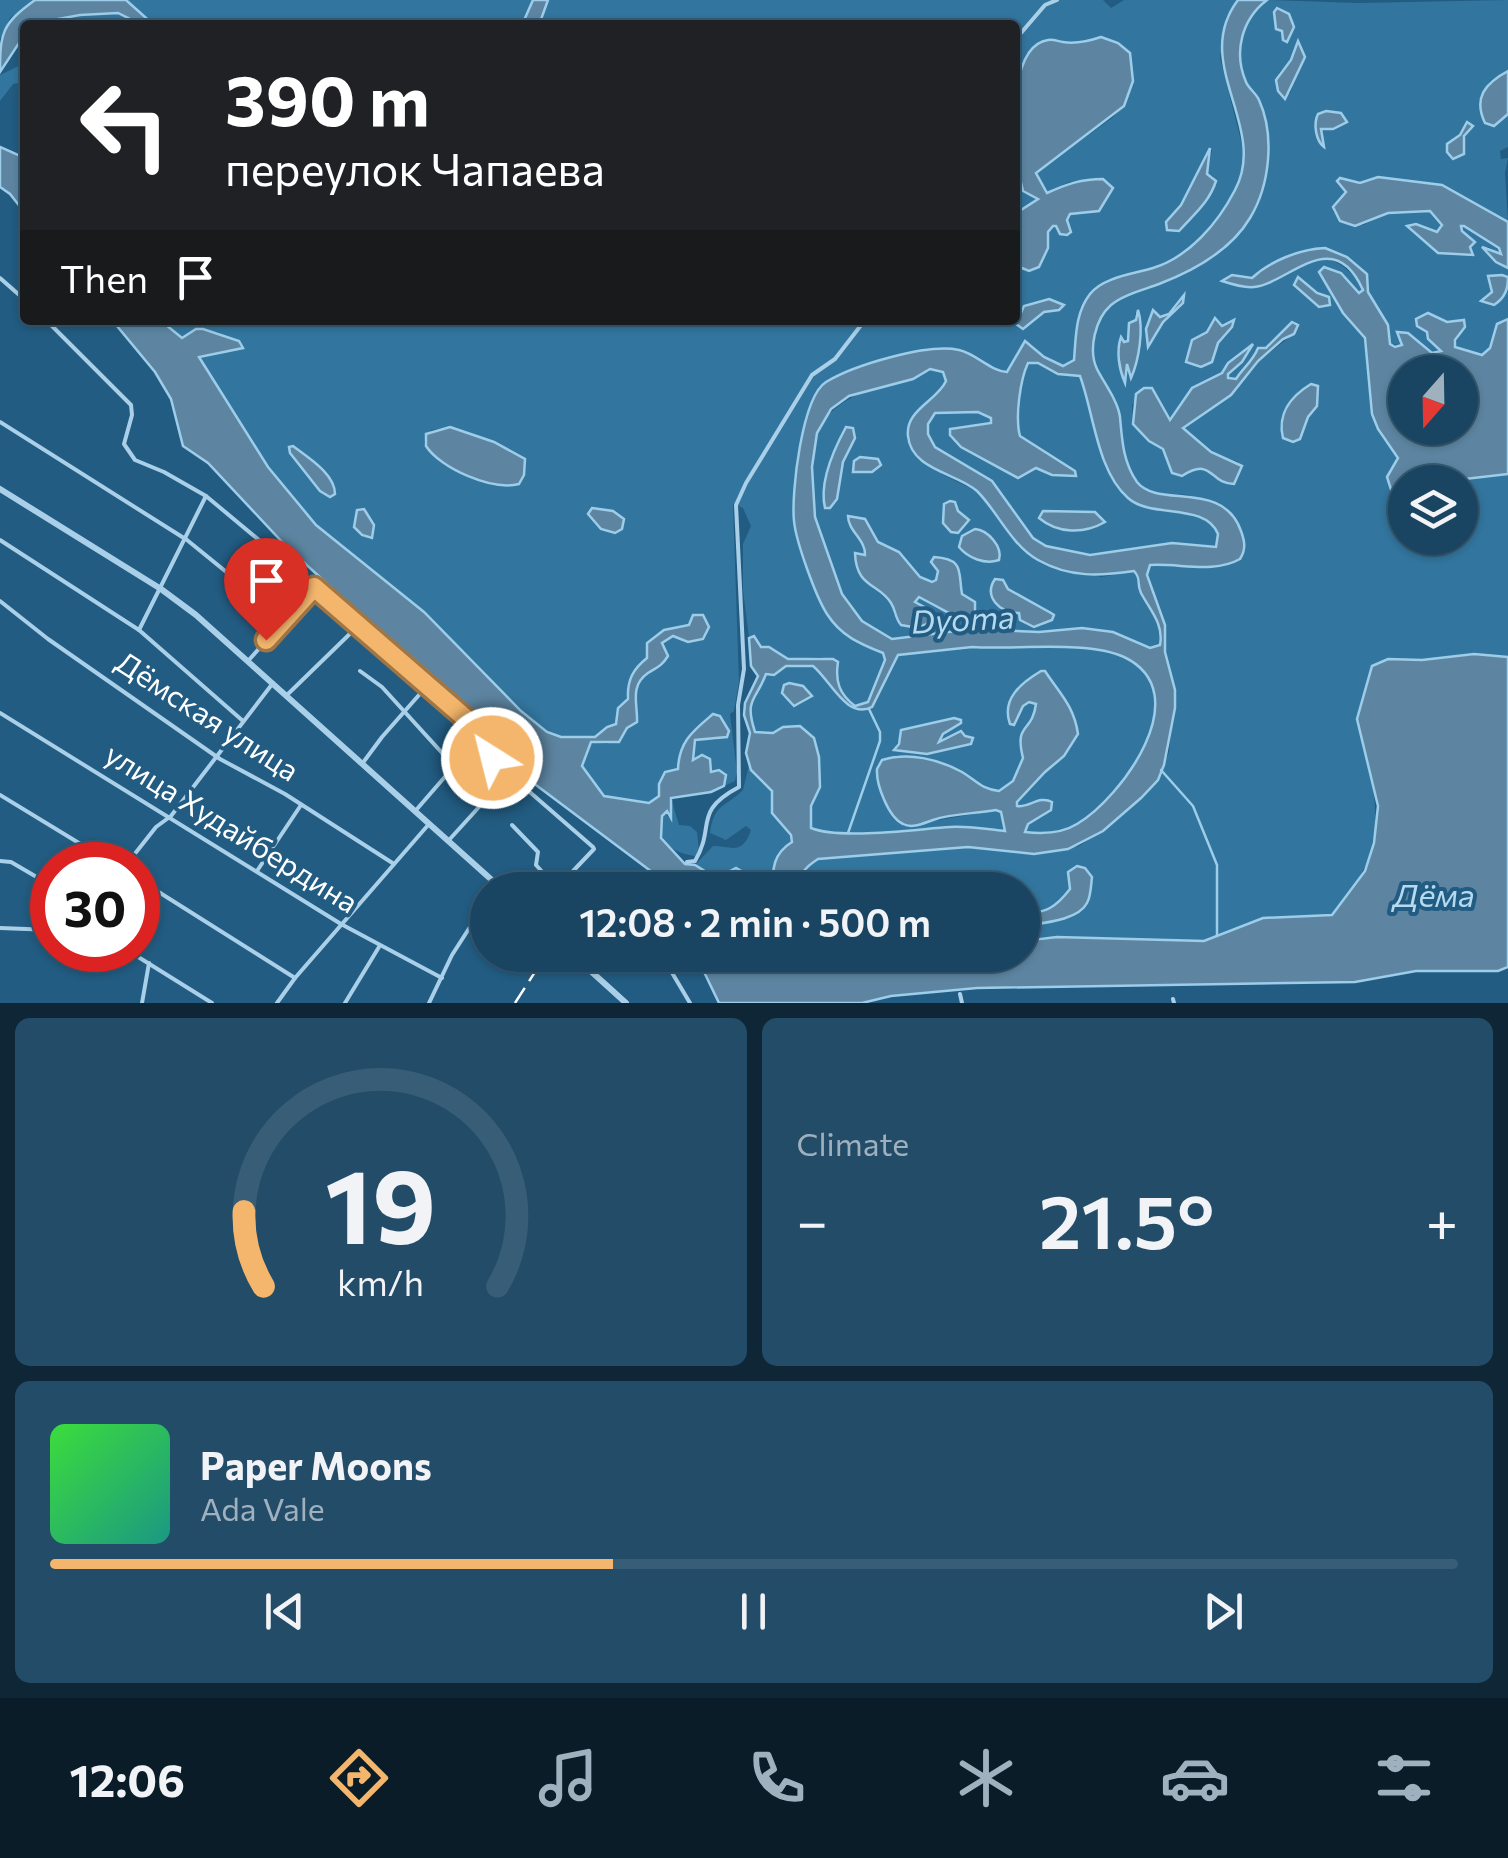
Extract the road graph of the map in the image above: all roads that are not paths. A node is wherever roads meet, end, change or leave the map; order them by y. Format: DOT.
graph roads {
  1 [pos="1057,0"];
  2 [pos="1020,34"];
  3 [pos="0,278"];
  4 [pos="20,296"];
  5 [pos="51,325"];
  6 [pos="862,325"];
  7 [pos="0,422"];
  8 [pos="0,489"];
  9 [pos="206,496"];
  10 [pos="0,540"];
  11 [pos="187,540"];
  12 [pos="314,587"];
  13 [pos="161,590"];
  14 [pos="0,601"];
  15 [pos="284,619"];
  16 [pos="360,624"];
  17 [pos="139,630"];
  18 [pos="248,661"];
  19 [pos="360,671"];
  20 [pos="273,684"];
  21 [pos="426,687"];
  22 [pos="286,695"];
  23 [pos="406,712"];
  24 [pos="0,713"];
  25 [pos="243,721"];
  26 [pos="476,741"];
  27 [pos="218,757"];
  28 [pos="362,766"];
  29 [pos="454,766"];
  30 [pos="509,774"];
  31 [pos="0,795"];
  32 [pos="302,805"];
  33 [pos="415,812"];
  34 [pos="171,816"];
  35 [pos="430,822"];
  36 [pos="512,826"];
  37 [pos="449,840"];
  38 [pos="77,842"];
  39 [pos="144,842"];
  40 [pos="0,861"];
  41 [pos="687,862"];
  42 [pos="394,864"];
  43 [pos="258,871"];
  44 [pos="481,872"];
  45 [pos="542,872"];
  46 [pos="573,872"];
  47 [pos="30,873"];
  48 [pos="160,893"];
  49 [pos="341,924"];
  50 [pos="470,926"];
  51 [pos="0,928"];
  52 [pos="30,929"];
  53 [pos="379,947"];
  54 [pos="160,970"];
  55 [pos="147,972"];
  56 [pos="591,972"];
  57 [pos="672,972"];
  58 [pos="295,978"];
  59 [pos="442,978"];
  60 [pos="960,994"];
  61 [pos="142,1003"];
  62 [pos="212,1003"];
  63 [pos="277,1003"];
  64 [pos="345,1003"];
  65 [pos="429,1003"];
  66 [pos="625,1003"];
  67 [pos="690,1003"];
  68 [pos="962,1003"];
  1 -- 2 [label="street"];
  3 -- 4 [label="street"];
  5 -- 9 [label="street"];
  6 -- 41 [label="street"];
  7 -- 11 [label="street"];
  8 -- 13 [label="street"];
  9 -- 11 [label="street"];
  9 -- 12 [label="street"];
  10 -- 17 [label="street"];
  11 -- 13 [label="street"];
  11 -- 15 [label="street"];
  12 -- 15 [label="street"];
  12 -- 16 [label="street"];
  13 -- 17 [label="street"];
  13 -- 18 [label="street"];
  14 -- 27 [label="street, Дёмская улица"];
  15 -- 18 [label="street"];
  16 -- 21 [label="street"];
  16 -- 22 [label="street"];
  17 -- 25 [label="street"];
  18 -- 20 [label="street"];
  19 -- 23 [label="street"];
  20 -- 22 [label="street"];
  20 -- 25 [label="street"];
  21 -- 23 [label="street"];
  21 -- 26 [label="street"];
  22 -- 28 [label="street"];
  23 -- 28 [label="street"];
  23 -- 29 [label="street"];
  24 -- 34 [label="street, улица Худайбердина"];
  25 -- 27 [label="street"];
  26 -- 29 [label="street"];
  26 -- 30 [label="street"];
  27 -- 32 [label="street, Дёмская улица"];
  27 -- 34 [label="street"];
  28 -- 33 [label="street"];
  29 -- 33 [label="street"];
  30 -- 37 [label="street"];
  30 -- 46 [label="street"];
  31 -- 38 [label="street"];
  32 -- 42 [label="street, Дёмская улица"];
  32 -- 43 [label="street"];
  33 -- 35 [label="street"];
  34 -- 39 [label="street"];
  34 -- 43 [label="street, улица Худайбердина"];
  35 -- 37 [label="street"];
  35 -- 42 [label="street"];
  36 -- 45 [label="street"];
  37 -- 44 [label="street"];
  40 -- 47 [label="street"];
  42 -- 49 [label="street"];
  43 -- 49 [label="street, улица Худайбердина"];
  48 -- 58 [label="street"];
  49 -- 53 [label="street, улица Худайбердина"];
  49 -- 58 [label="street"];
  50 -- 59 [label="street"];
  51 -- 52 [label="street"];
  53 -- 59 [label="street, улица Худайбердина"];
  53 -- 64 [label="street"];
  54 -- 62 [label="street"];
  55 -- 61 [label="street"];
  56 -- 66 [label="street"];
  57 -- 67 [label="street"];
  58 -- 63 [label="street"];
  59 -- 65 [label="street"];
  60 -- 68 [label="street"];
}
